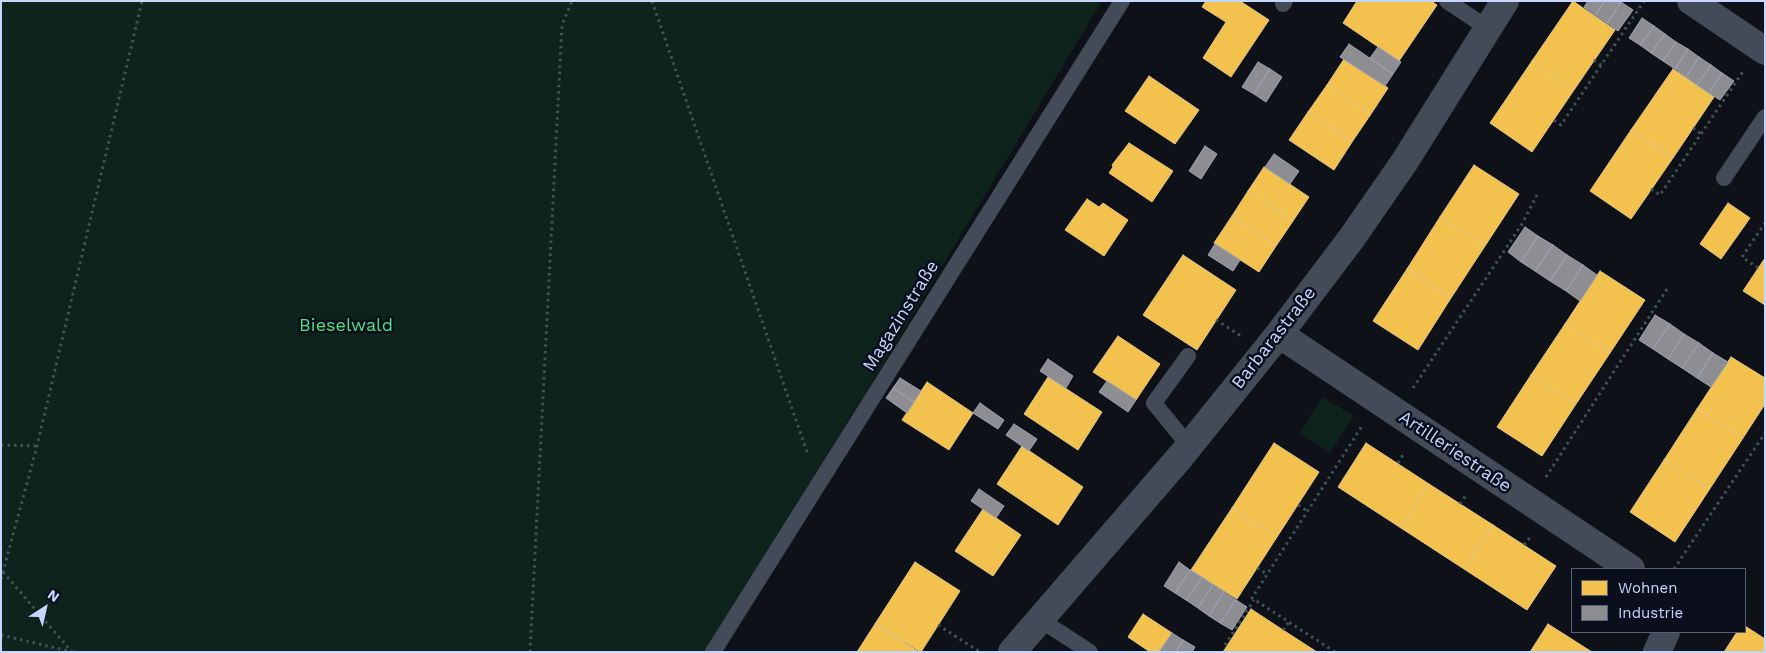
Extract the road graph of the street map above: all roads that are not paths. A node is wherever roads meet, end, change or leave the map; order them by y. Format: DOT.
graph roads {
  1 [pos="1122,1"];
  2 [pos="1447,1"];
  3 [pos="1505,1"];
  4 [pos="1691,1"];
  5 [pos="1489,29"];
  6 [pos="1762,49"];
  7 [pos="1765,117"];
  8 [pos="1724,178"];
  9 [pos="1279,334"];
  10 [pos="1188,356"];
  11 [pos="1189,446"];
  12 [pos="1629,568"];
  13 [pos="1039,619"];
  14 [pos="1666,633"];
  15 [pos="713,652"];
  16 [pos="1012,652"];
  17 [pos="1090,652"];
  18 [pos="1658,652"];
  1 -- 15 [label="lane, Magazinstraße"];
  2 -- 5 [label="lane"];
  3 -- 5 [label="street, Barbarastraße"];
  4 -- 6 [label="street"];
  5 -- 9 [label="street, Barbarastraße"];
  7 -- 8 [label="lane"];
  9 -- 11 [label="street, Barbarastraße"];
  9 -- 12 [label="street, Artilleriestraße"];
  10 -- 11 [label="lane"];
  11 -- 13 [label="street, Barbarastraße"];
  13 -- 16 [label="street, Barbarastraße"];
  13 -- 17 [label="lane"];
  14 -- 18 [label="street"];
}
